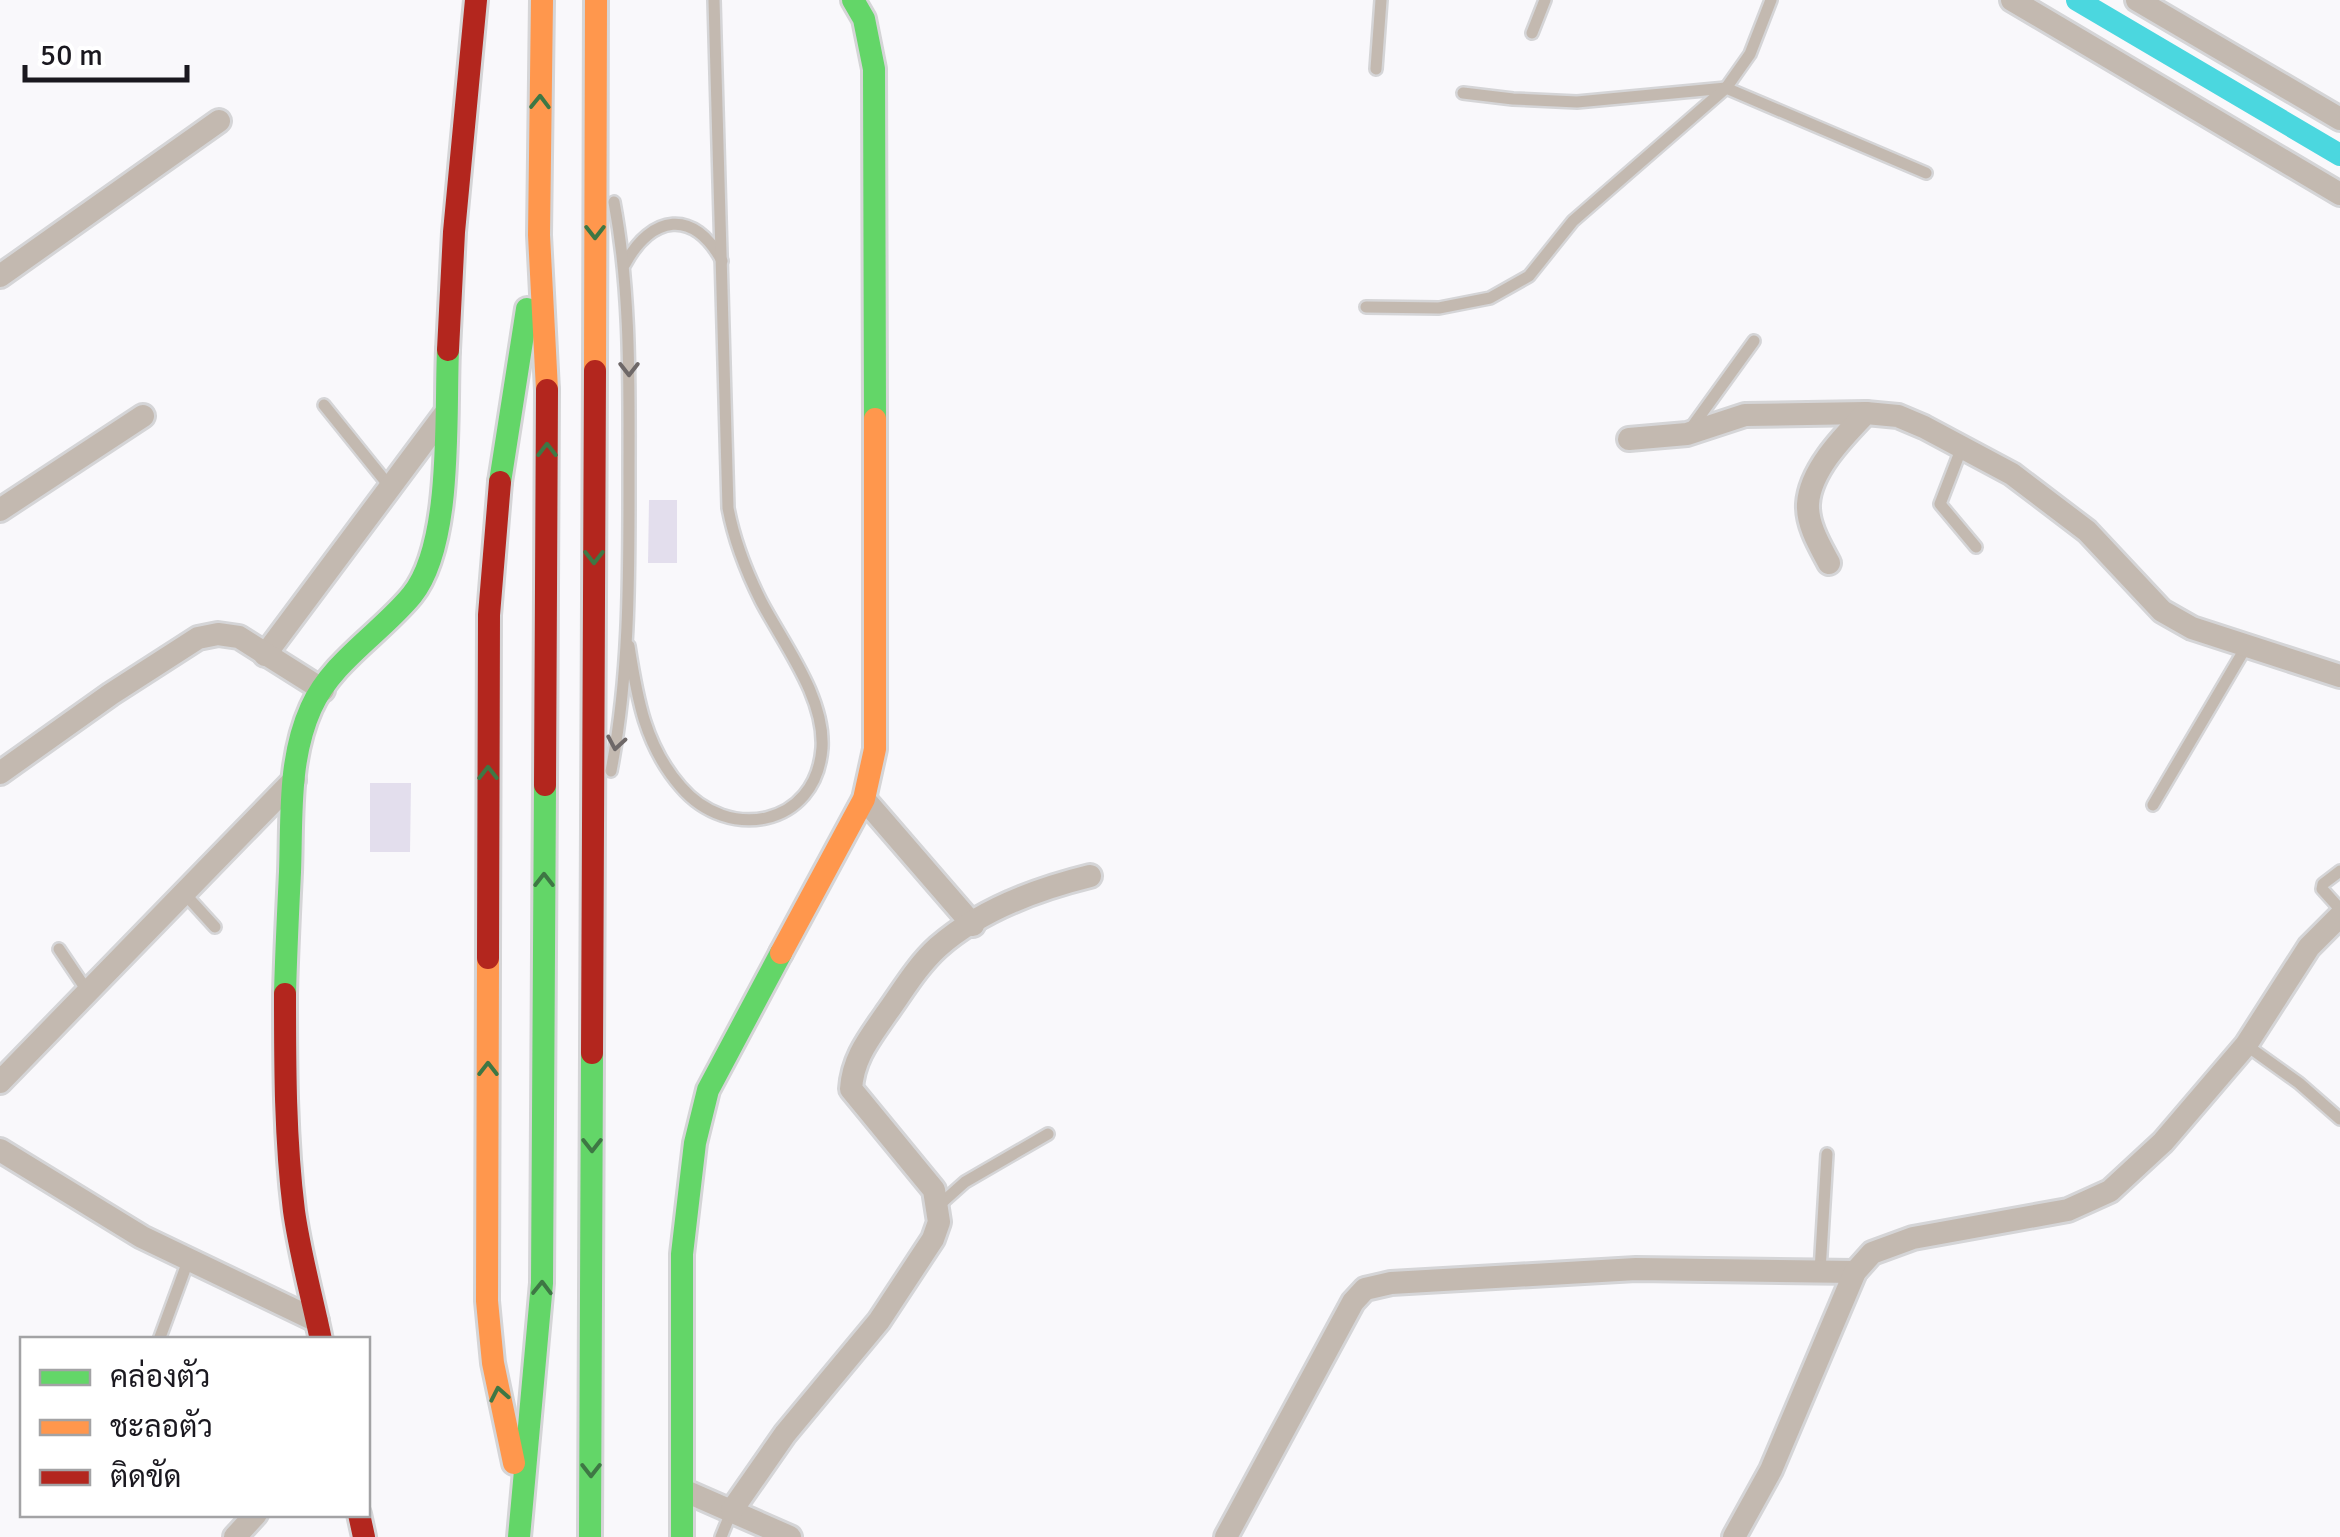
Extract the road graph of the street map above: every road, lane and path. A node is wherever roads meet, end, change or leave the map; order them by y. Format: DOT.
graph roads {
  1 [pos="476,0"];
  2 [pos="542,0"];
  3 [pos="596,0"];
  4 [pos="714,0"];
  5 [pos="853,0"];
  6 [pos="1381,0"];
  7 [pos="1545,0"];
  8 [pos="1771,0"];
  9 [pos="2012,0"];
  10 [pos="2137,0"];
  11 [pos="1532,33"];
  12 [pos="1376,68"];
  13 [pos="1726,88"];
  14 [pos="1463,92"];
  15 [pos="595,99"];
  16 [pos="2340,119"];
  17 [pos="219,122"];
  18 [pos="1926,172"];
  19 [pos="610,176"];
  20 [pos="613,194"];
  21 [pos="2340,194"];
  22 [pos="538,235"];
  23 [pos="625,265"];
  24 [pos="724,265"];
  25 [pos="0,276"];
  26 [pos="1366,307"];
  27 [pos="1754,341"];
  28 [pos="324,405"];
  29 [pos="1866,412"];
  30 [pos="444,415"];
  31 [pos="143,416"];
  32 [pos="1686,434"];
  33 [pos="1629,439"];
  34 [pos="1962,448"];
  35 [pos="390,488"];
  36 [pos="0,510"];
  37 [pos="1976,547"];
  38 [pos="1828,563"];
  39 [pos="628,646"];
  40 [pos="2246,647"];
  41 [pos="265,655"];
  42 [pos="2340,676"];
  43 [pos="323,690"];
  44 [pos="0,773"];
  45 [pos="294,780"];
  46 [pos="864,799"];
  47 [pos="2153,806"];
  48 [pos="2340,870"];
  49 [pos="592,871"];
  50 [pos="1090,876"];
  51 [pos="184,893"];
  52 [pos="2340,913"];
  53 [pos="973,924"];
  54 [pos="216,928"];
  55 [pos="59,949"];
  56 [pos="88,992"];
  57 [pos="2246,1045"];
  58 [pos="0,1082"];
  59 [pos="2340,1119"];
  60 [pos="1048,1134"];
  61 [pos="0,1150"];
  62 [pos="1827,1154"];
  63 [pos="937,1207"];
  64 [pos="188,1261"];
  65 [pos="1820,1272"];
  66 [pos="1855,1272"];
  67 [pos="319,1330"];
  68 [pos="159,1337"];
  69 [pos="520,1489"];
  70 [pos="683,1490"];
  71 [pos="732,1510"];
  72 [pos="253,1517"];
  73 [pos="236,1537"];
  74 [pos="519,1537"];
  75 [pos="590,1537"];
  76 [pos="682,1537"];
  77 [pos="721,1537"];
  78 [pos="790,1537"];
  79 [pos="1226,1537"];
  80 [pos="1734,1537"];
  1 -- 30 [label="main road"];
  22 -- 2 [label="main road, one-way"];
  3 -- 15 [label="main road"];
  4 -- 24 [label="lane"];
  5 -- 46 [label="main road"];
  6 -- 12 [label="lane"];
  7 -- 11 [label="lane"];
  8 -- 13 [label="lane"];
  9 -- 21 [label="street"];
  10 -- 16 [label="street"];
  13 -- 14 [label="lane"];
  13 -- 18 [label="lane"];
  13 -- 26 [label="lane"];
  15 -- 19 [label="lane"];
  15 -- 49 [label="main road, one-way"];
  17 -- 25 [label="street"];
  20 -- 23 [label="lane"];
  69 -- 22 [label="main road, one-way"];
  69 -- 22 [label="main road, one-way"];
  23 -- 24 [label="lane"];
  23 -- 39 [label="lane, one-way"];
  24 -- 39 [label="lane"];
  27 -- 32 [label="lane"];
  28 -- 35 [label="lane"];
  29 -- 32 [label="street"];
  29 -- 34 [label="street"];
  29 -- 38 [label="street"];
  30 -- 35 [label="street"];
  30 -- 43 [label="main road"];
  31 -- 36 [label="street"];
  32 -- 33 [label="street"];
  34 -- 37 [label="lane"];
  34 -- 40 [label="street"];
  35 -- 41 [label="street"];
  39 -- 49 [label="lane, one-way"];
  40 -- 42 [label="street"];
  40 -- 47 [label="lane"];
  41 -- 43 [label="street"];
  41 -- 44 [label="street"];
  43 -- 45 [label="main road"];
  45 -- 51 [label="street"];
  45 -- 67 [label="main road"];
  46 -- 53 [label="street"];
  46 -- 70 [label="main road"];
  48 -- 52 [label="lane"];
  49 -- 75 [label="main road, one-way"];
  50 -- 53 [label="street"];
  51 -- 54 [label="lane"];
  51 -- 56 [label="street"];
  52 -- 57 [label="street"];
  53 -- 63 [label="street"];
  55 -- 56 [label="lane"];
  56 -- 58 [label="street"];
  57 -- 59 [label="lane"];
  57 -- 66 [label="street"];
  60 -- 63 [label="lane"];
  61 -- 64 [label="street"];
  62 -- 65 [label="lane"];
  63 -- 71 [label="street"];
  64 -- 67 [label="street"];
  64 -- 68 [label="lane"];
  65 -- 66 [label="street"];
  65 -- 79 [label="street"];
  66 -- 80 [label="street"];
  69 -- 74 [label="main road"];
  70 -- 71 [label="street"];
  70 -- 76 [label="main road"];
  71 -- 77 [label="lane"];
  71 -- 78 [label="street"];
  72 -- 73 [label="street"];
}
